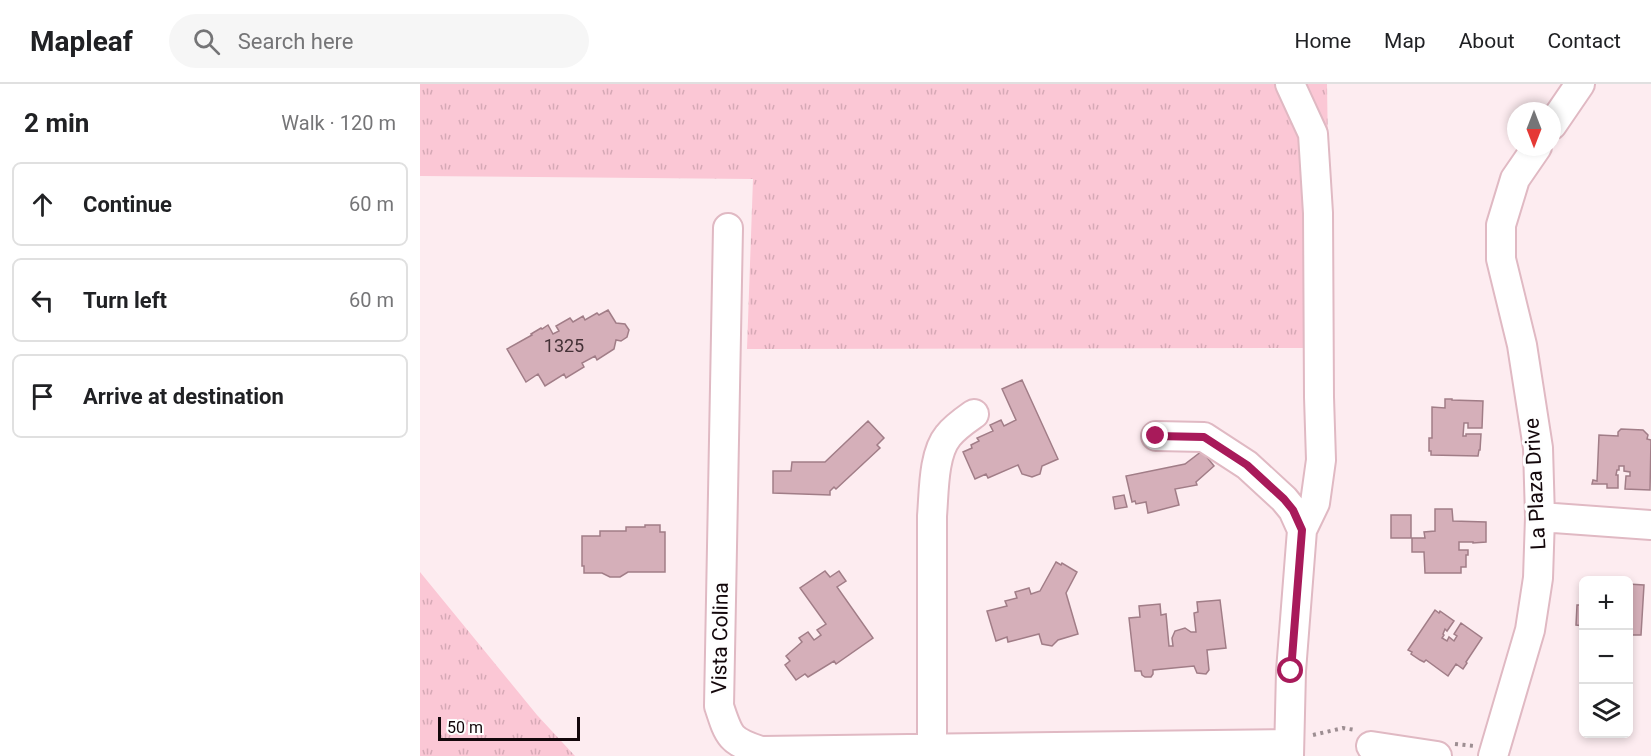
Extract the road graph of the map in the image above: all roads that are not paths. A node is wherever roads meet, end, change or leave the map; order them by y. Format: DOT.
graph roads {
  1 [pos="1290,84"];
  2 [pos="1580,84"];
  3 [pos="1561,112"];
  4 [pos="1531,156"];
  5 [pos="728,228"];
  6 [pos="974,414"];
  7 [pos="1156,436"];
  8 [pos="1540,517"];
  9 [pos="1651,525"];
  10 [pos="1302,530"];
  11 [pos="1371,746"];
  12 [pos="932,748"];
  13 [pos="1289,750"];
  14 [pos="1437,756"];
  15 [pos="1493,756"];
  1 -- 10 [label="street"];
  2 -- 3 [label="street"];
  4 -- 8 [label="street, La Plaza Drive"];
  5 -- 12 [label="street, Vista Colina"];
  6 -- 12 [label="street"];
  7 -- 10 [label="street"];
  8 -- 9 [label="street"];
  8 -- 15 [label="street, La Plaza Drive"];
  10 -- 13 [label="street"];
  11 -- 14 [label="street"];
  12 -- 13 [label="street, Vista Colina"];
}
